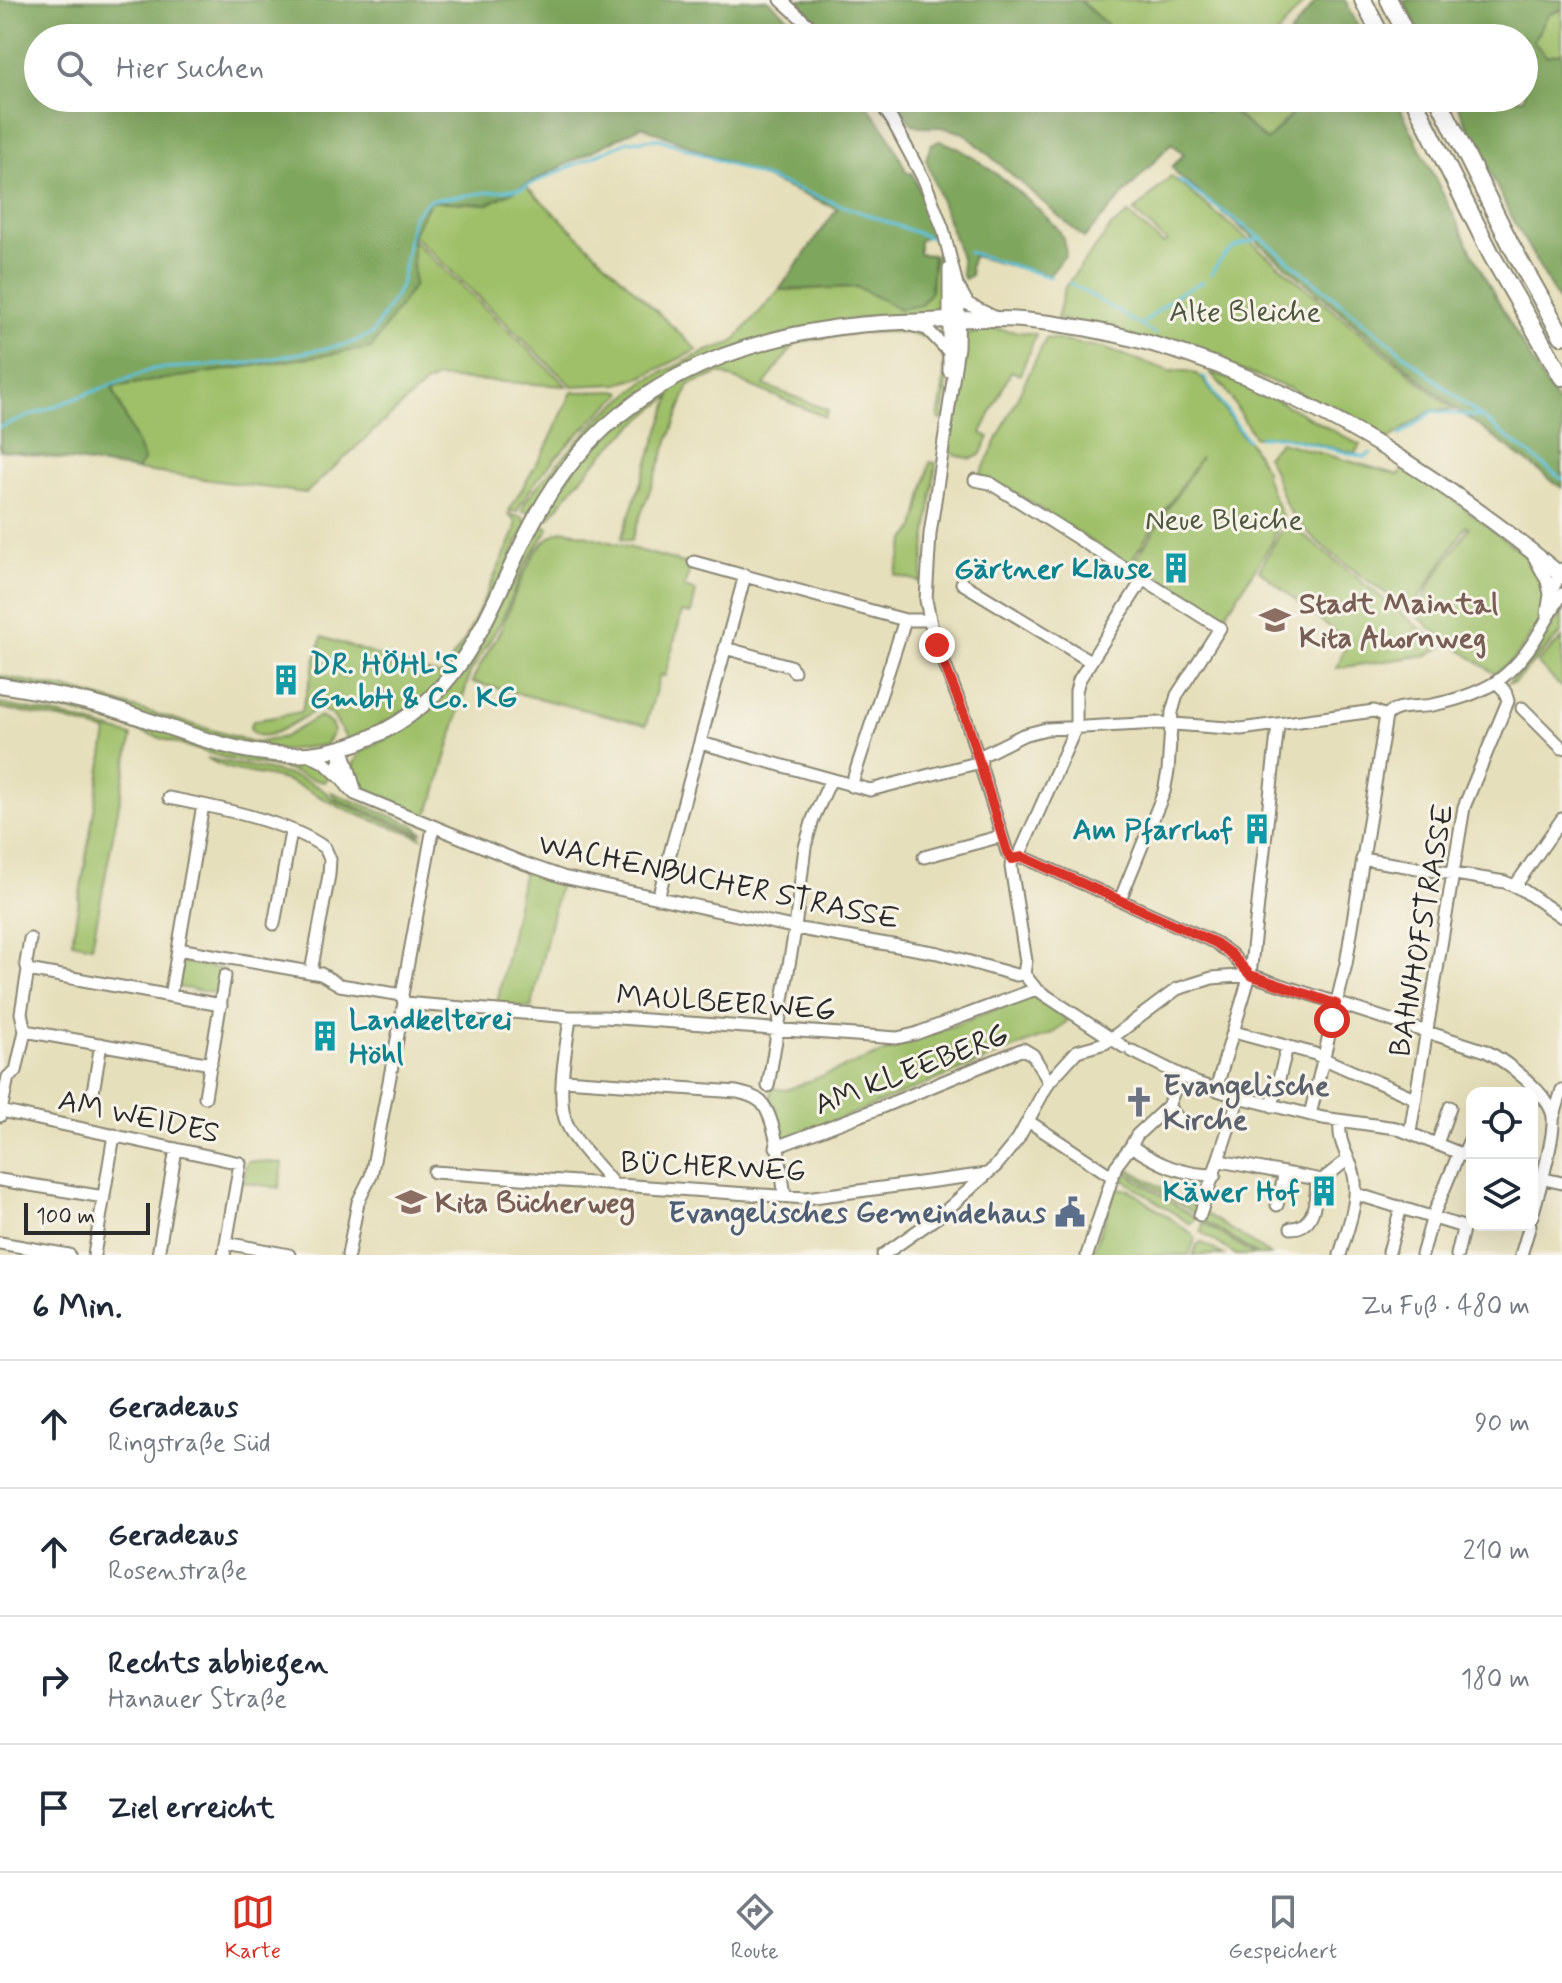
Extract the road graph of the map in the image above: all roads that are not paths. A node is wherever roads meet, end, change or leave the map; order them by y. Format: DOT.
graph roads {
  1 [pos="781,0"];
  2 [pos="1363,0"];
  3 [pos="1389,0"];
  4 [pos="808,24"];
  5 [pos="1375,24"];
  6 [pos="1401,24"];
  7 [pos="887,112"];
  8 [pos="1420,112"];
  9 [pos="1445,112"];
  10 [pos="949,258"];
  11 [pos="956,281"];
  12 [pos="954,320"];
  13 [pos="1002,320"];
  14 [pos="900,322"];
  15 [pos="1562,336"];
  16 [pos="948,351"];
  17 [pos="1562,377"];
  18 [pos="950,392"];
  19 [pos="975,480"];
  20 [pos="1474,507"];
  21 [pos="1528,548"];
  22 [pos="694,562"];
  23 [pos="1561,570"];
  24 [pos="745,575"];
  25 [pos="1143,579"];
  26 [pos="962,583"];
  27 [pos="1556,594"];
  28 [pos="905,620"];
  29 [pos="929,620"];
  30 [pos="725,648"];
  31 [pos="1090,661"];
  32 [pos="794,671"];
  33 [pos="1496,682"];
  34 [pos="0,685"];
  35 [pos="1522,708"];
  36 [pos="1386,716"];
  37 [pos="1171,724"];
  38 [pos="1278,725"];
  39 [pos="1076,727"];
  40 [pos="701,743"];
  41 [pos="343,748"];
  42 [pos="1562,748"];
  43 [pos="309,755"];
  44 [pos="980,759"];
  45 [pos="342,779"];
  46 [pos="831,779"];
  47 [pos="851,786"];
  48 [pos="169,798"];
  49 [pos="365,800"];
  50 [pos="203,805"];
  51 [pos="1562,819"];
  52 [pos="433,828"];
  53 [pos="291,832"];
  54 [pos="1002,836"];
  55 [pos="924,857"];
  56 [pos="1016,858"];
  57 [pos="1362,859"];
  58 [pos="1453,874"];
  59 [pos="1515,886"];
  60 [pos="658,898"];
  61 [pos="1120,900"];
  62 [pos="1562,917"];
  63 [pos="274,924"];
  64 [pos="794,927"];
  65 [pos="30,939"];
  66 [pos="178,949"];
  67 [pos="28,970"];
  68 [pos="311,972"];
  69 [pos="1024,974"];
  70 [pos="1250,975"];
  71 [pos="225,976"];
  72 [pos="1036,989"];
  73 [pos="170,996"];
  74 [pos="403,999"];
  75 [pos="1336,1004"];
  76 [pos="221,1005"];
  77 [pos="570,1017"];
  78 [pos="777,1030"];
  79 [pos="25,1031"];
  80 [pos="1234,1032"];
  81 [pos="1427,1032"];
  82 [pos="1110,1039"];
  83 [pos="101,1044"];
  84 [pos="1287,1047"];
  85 [pos="1323,1059"];
  86 [pos="211,1064"];
  87 [pos="1180,1076"];
  88 [pos="564,1080"];
  89 [pos="1049,1082"];
  90 [pos="768,1086"];
  91 [pos="1216,1089"];
  92 [pos="93,1092"];
  93 [pos="1562,1093"];
  94 [pos="205,1097"];
  95 [pos="1239,1097"];
  96 [pos="1416,1099"];
  97 [pos="1168,1106"];
  98 [pos="1272,1106"];
  99 [pos="1450,1107"];
  100 [pos="0,1113"];
  101 [pos="1310,1115"];
  102 [pos="1553,1119"];
  103 [pos="1028,1121"];
  104 [pos="1340,1121"];
  105 [pos="1182,1123"];
  106 [pos="1410,1132"];
  107 [pos="114,1135"];
  108 [pos="1437,1144"];
  109 [pos="1131,1146"];
  110 [pos="776,1147"];
  111 [pos="176,1149"];
  112 [pos="1465,1155"];
  113 [pos="1347,1160"];
  114 [pos="1220,1161"];
  115 [pos="434,1172"];
  116 [pos="1285,1173"];
  117 [pos="1538,1173"];
  118 [pos="988,1174"];
  119 [pos="1215,1175"];
  120 [pos="1113,1177"];
  121 [pos="1538,1177"];
  122 [pos="1317,1179"];
  123 [pos="0,1180"];
  124 [pos="1562,1183"];
  125 [pos="614,1185"];
  126 [pos="1356,1194"];
  127 [pos="785,1196"];
  128 [pos="104,1197"];
  129 [pos="1277,1205"];
  130 [pos="1401,1207"];
  131 [pos="1200,1215"];
  132 [pos="1433,1216"];
  133 [pos="1291,1228"];
  134 [pos="1528,1231"];
  135 [pos="0,1243"];
  136 [pos="225,1249"];
  137 [pos="1389,1252"];
  138 [pos="1520,1252"];
  139 [pos="69,1255"];
  140 [pos="94,1255"];
  141 [pos="158,1255"];
  142 [pos="289,1255"];
  143 [pos="348,1255"];
  144 [pos="883,1255"];
  145 [pos="1087,1255"];
  146 [pos="1340,1255"];
  147 [pos="1422,1255"];
  148 [pos="1457,1255"];
  1 -- 4 [label="street"];
  2 -- 5 [label="highway"];
  3 -- 6 [label="highway"];
  7 -- 10 [label="street"];
  8 -- 17 [label="highway"];
  9 -- 15 [label="highway"];
  10 -- 11 [label="street"];
  10 -- 12 [label="street"];
  11 -- 12 [label="street"];
  11 -- 13 [label="street"];
  12 -- 13 [label="main road"];
  12 -- 14 [label="main road"];
  12 -- 16 [label="street"];
  12 -- 18 [label="street"];
  13 -- 20 [label="main road"];
  14 -- 16 [label="street"];
  14 -- 41 [label="main road"];
  16 -- 18 [label="street"];
  18 -- 29 [label="street"];
  19 -- 25 [label="street"];
  20 -- 21 [label="main road"];
  20 -- 23 [label="main road"];
  21 -- 23 [label="main road"];
  21 -- 27 [label="street"];
  22 -- 24 [label="street"];
  23 -- 27 [label="street"];
  24 -- 28 [label="street"];
  24 -- 30 [label="street"];
  25 -- 31 [label="street"];
  25 -- 37 [label="street"];
  26 -- 31 [label="street"];
  27 -- 33 [label="street"];
  28 -- 29 [label="street"];
  28 -- 47 [label="street"];
  29 -- 44 [label="street"];
  30 -- 32 [label="street"];
  30 -- 40 [label="street"];
  31 -- 39 [label="street"];
  33 -- 36 [label="street"];
  33 -- 58 [label="street, BAHNHOFSTRASSE"];
  34 -- 43 [label="main road"];
  35 -- 42 [label="street"];
  36 -- 38 [label="street"];
  36 -- 57 [label="street"];
  37 -- 38 [label="street"];
  37 -- 39 [label="street"];
  37 -- 61 [label="street"];
  38 -- 70 [label="street"];
  39 -- 44 [label="street"];
  39 -- 56 [label="street"];
  40 -- 46 [label="street"];
  40 -- 60 [label="street"];
  41 -- 43 [label="main road"];
  41 -- 45 [label="street"];
  41 -- 49 [label="street"];
  43 -- 45 [label="street, WACHENBUCHER STRASSE"];
  44 -- 47 [label="street"];
  44 -- 54 [label="street"];
  45 -- 49 [label="street, WACHENBUCHER STRASSE"];
  46 -- 47 [label="street"];
  46 -- 64 [label="street"];
  48 -- 50 [label="street"];
  49 -- 52 [label="street, WACHENBUCHER STRASSE"];
  50 -- 53 [label="street"];
  50 -- 66 [label="street"];
  51 -- 59 [label="street"];
  52 -- 60 [label="street, WACHENBUCHER STRASSE"];
  52 -- 74 [label="street"];
  53 -- 63 [label="street"];
  53 -- 68 [label="street"];
  54 -- 55 [label="street"];
  54 -- 56 [label="street"];
  56 -- 61 [label="street"];
  56 -- 69 [label="street"];
  57 -- 58 [label="street"];
  57 -- 75 [label="street"];
  58 -- 59 [label="street"];
  58 -- 81 [label="street, BAHNHOFSTRASSE"];
  59 -- 62 [label="street"];
  60 -- 64 [label="street, WACHENBUCHER STRASSE"];
  61 -- 70 [label="street"];
  64 -- 69 [label="street, WACHENBUCHER STRASSE"];
  64 -- 78 [label="street"];
  65 -- 67 [label="street"];
  66 -- 68 [label="street, MAULBEERWEG"];
  66 -- 73 [label="street"];
  67 -- 73 [label="street"];
  67 -- 79 [label="street"];
  68 -- 74 [label="street, MAULBEERWEG"];
  69 -- 72 [label="street"];
  70 -- 75 [label="street"];
  70 -- 80 [label="street"];
  70 -- 82 [label="street"];
  71 -- 76 [label="street"];
  72 -- 78 [label="street, MAULBEERWEG"];
  72 -- 82 [label="street"];
  73 -- 76 [label="street"];
  74 -- 77 [label="street, MAULBEERWEG"];
  74 -- 143 [label="street"];
  75 -- 81 [label="street"];
  75 -- 85 [label="street"];
  76 -- 86 [label="street"];
  77 -- 78 [label="street, MAULBEERWEG"];
  77 -- 88 [label="street"];
  78 -- 90 [label="street"];
  79 -- 83 [label="street"];
  79 -- 100 [label="street"];
  80 -- 84 [label="street"];
  80 -- 91 [label="street"];
  81 -- 96 [label="street, BAHNHOFSTRASSE"];
  81 -- 102 [label="street"];
  82 -- 87 [label="street"];
  82 -- 89 [label="street"];
  83 -- 86 [label="street"];
  83 -- 92 [label="street"];
  84 -- 85 [label="street"];
  84 -- 98 [label="street"];
  85 -- 96 [label="street"];
  85 -- 101 [label="street"];
  86 -- 94 [label="street"];
  87 -- 91 [label="street"];
  87 -- 97 [label="street"];
  88 -- 110 [label="street"];
  88 -- 125 [label="street"];
  89 -- 103 [label="street"];
  89 -- 110 [label="street, AM KLEEBERG"];
  91 -- 95 [label="street"];
  93 -- 102 [label="street"];
  95 -- 98 [label="street"];
  95 -- 114 [label="street"];
  96 -- 106 [label="street, BAHNHOFSTRASSE"];
  97 -- 105 [label="street"];
  97 -- 109 [label="street"];
  98 -- 101 [label="street"];
  99 -- 108 [label="street"];
  100 -- 107 [label="street, AM WEIDES"];
  101 -- 104 [label="street"];
  102 -- 117 [label="street"];
  103 -- 118 [label="street"];
  103 -- 120 [label="street"];
  104 -- 106 [label="street"];
  104 -- 113 [label="street"];
  106 -- 108 [label="street"];
  107 -- 111 [label="street, AM WEIDES"];
  107 -- 128 [label="street"];
  108 -- 112 [label="street"];
  109 -- 119 [label="street"];
  109 -- 120 [label="street"];
  110 -- 127 [label="street"];
  111 -- 136 [label="street, AM WEIDES"];
  111 -- 141 [label="street"];
  112 -- 132 [label="street"];
  113 -- 122 [label="street"];
  113 -- 126 [label="street"];
  114 -- 116 [label="street"];
  114 -- 119 [label="street"];
  115 -- 125 [label="street, BÜCHERWEG"];
  116 -- 122 [label="street"];
  116 -- 129 [label="street"];
  118 -- 127 [label="street, BÜCHERWEG"];
  118 -- 144 [label="street"];
  119 -- 131 [label="street"];
  120 -- 145 [label="street"];
  121 -- 124 [label="street"];
  122 -- 133 [label="street"];
  123 -- 128 [label="street"];
  125 -- 127 [label="street, BÜCHERWEG"];
  126 -- 130 [label="street"];
  126 -- 146 [label="street"];
  128 -- 140 [label="street"];
  130 -- 132 [label="street"];
  130 -- 137 [label="street"];
  132 -- 147 [label="street"];
  132 -- 148 [label="street"];
  134 -- 138 [label="street"];
  135 -- 139 [label="street"];
  136 -- 142 [label="street, AM WEIDES"];
}
